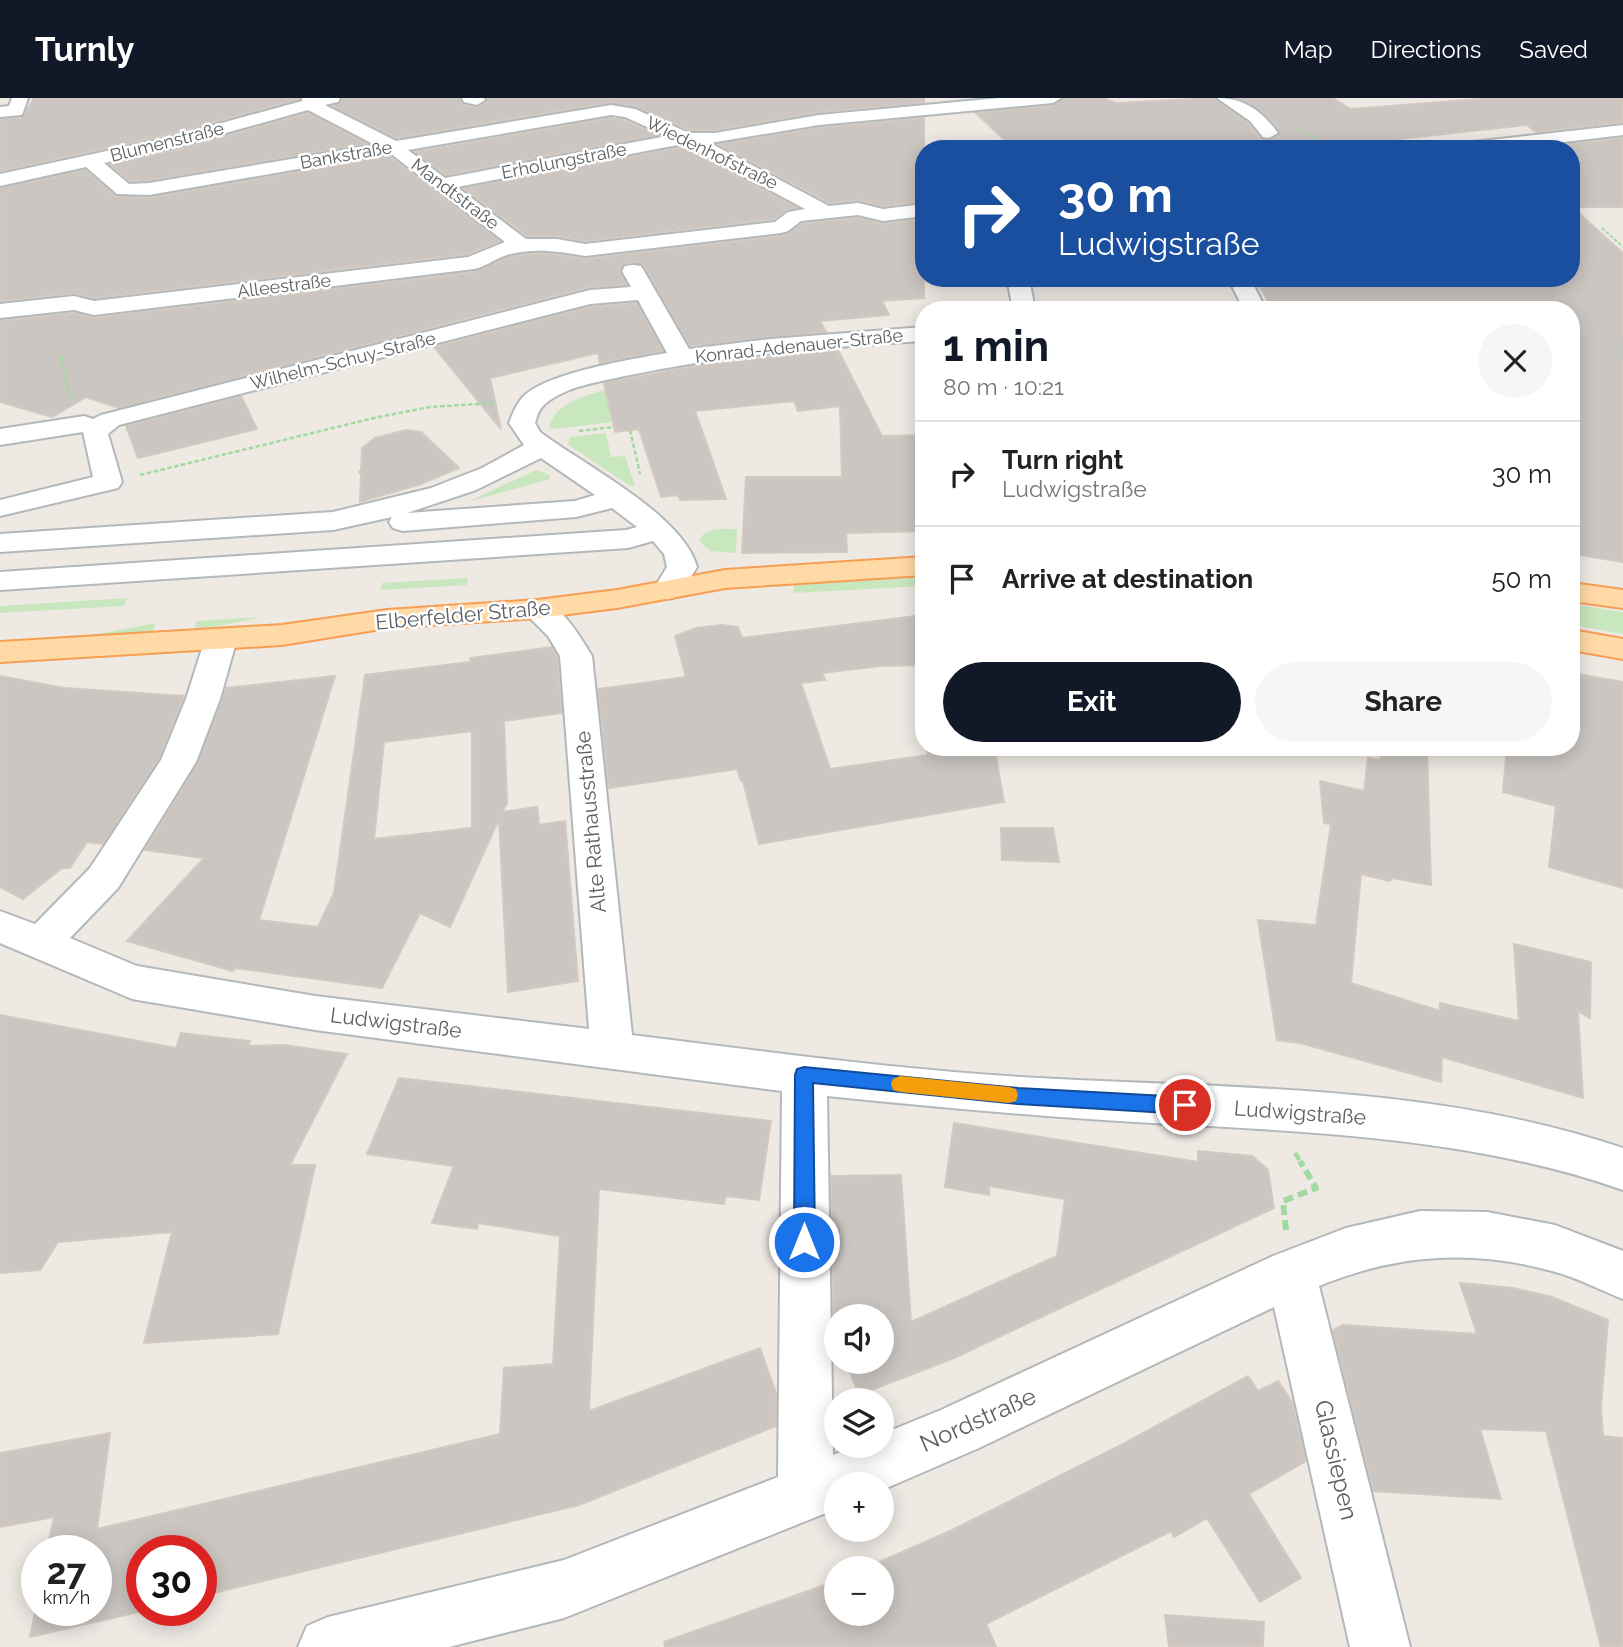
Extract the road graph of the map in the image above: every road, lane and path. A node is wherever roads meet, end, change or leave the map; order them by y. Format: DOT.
graph roads {
  1 [pos="20,98"];
  2 [pos="332,98"];
  3 [pos="1053,98"];
  4 [pos="1225,98"];
  5 [pos="310,101"];
  6 [pos="604,104"];
  7 [pos="0,112"];
  8 [pos="1623,130"];
  9 [pos="1269,133"];
  10 [pos="1571,135"];
  11 [pos="686,138"];
  12 [pos="1530,140"];
  13 [pos="1623,141"];
  14 [pos="393,147"];
  15 [pos="91,161"];
  16 [pos="0,180"];
  17 [pos="442,184"];
  18 [pos="122,189"];
  19 [pos="99,193"];
  20 [pos="818,208"];
  21 [pos="915,211"];
  22 [pos="883,215"];
  23 [pos="781,227"];
  24 [pos="1602,228"];
  25 [pos="618,246"];
  26 [pos="524,247"];
  27 [pos="1623,247"];
  28 [pos="585,250"];
  29 [pos="474,263"];
  30 [pos="644,290"];
  31 [pos="94,308"];
  32 [pos="0,311"];
  33 [pos="0,327"];
  34 [pos="915,335"];
  35 [pos="682,358"];
  36 [pos="527,407"];
  37 [pos="59,413"];
  38 [pos="91,425"];
  39 [pos="614,427"];
  40 [pos="606,428"];
  41 [pos="630,430"];
  42 [pos="0,434"];
  43 [pos="541,447"];
  44 [pos="640,473"];
  45 [pos="108,482"];
  46 [pos="616,498"];
  47 [pos="0,508"];
  48 [pos="392,516"];
  49 [pos="658,530"];
  50 [pos="30,541"];
  51 [pos="0,543"];
  52 [pos="314,560"];
  53 [pos="915,567"];
  54 [pos="114,574"];
  55 [pos="0,581"];
  56 [pos="668,590"];
  57 [pos="1580,593"];
  58 [pos="1623,599"];
  59 [pos="537,609"];
  60 [pos="221,639"];
  61 [pos="1580,641"];
  62 [pos="1623,649"];
  63 [pos="0,652"];
  64 [pos="0,926"];
  65 [pos="41,945"];
  66 [pos="612,1049"];
  67 [pos="804,1075"];
  68 [pos="1268,1110"];
  69 [pos="1623,1169"];
  70 [pos="1292,1273"];
  71 [pos="1623,1275"];
  72 [pos="806,1494"];
  73 [pos="328,1647"];
  74 [pos="1380,1647"];
  1 -- 7 [label="street"];
  2 -- 5 [label="street, Blumenstraße"];
  3 -- 11 [label="street, Erholungstraße"];
  4 -- 9 [label="street"];
  5 -- 14 [label="street, Mandtstraße"];
  5 -- 15 [label="street, Blumenstraße"];
  6 -- 11 [label="street, Wiedenhofstraße"];
  6 -- 14 [label="street, Bankstraße"];
  8 -- 10 [label="street"];
  10 -- 12 [label="street"];
  10 -- 13 [label="street"];
  11 -- 17 [label="street, Erholungstraße"];
  11 -- 20 [label="street, Wiedenhofstraße"];
  14 -- 17 [label="street, Mandtstraße"];
  14 -- 18 [label="street, Bankstraße"];
  15 -- 16 [label="street, Blumenstraße"];
  15 -- 18 [label="street"];
  17 -- 26 [label="street, Mandtstraße"];
  18 -- 19 [label="street, Bankstraße"];
  20 -- 22 [label="street, Alleestraße"];
  20 -- 23 [label="street, Alleestraße"];
  21 -- 22 [label="street, Alleestraße"];
  22 -- 23 [label="street, Alleestraße"];
  23 -- 25 [label="street, Alleestraße"];
  24 -- 27 [label="path"];
  25 -- 28 [label="street, Alleestraße"];
  25 -- 30 [label="street"];
  26 -- 28 [label="street, Alleestraße"];
  26 -- 29 [label="street, Alleestraße"];
  28 -- 29 [label="street, Alleestraße"];
  29 -- 31 [label="street, Alleestraße"];
  30 -- 35 [label="street"];
  30 -- 38 [label="street, Wilhelm-Schuy-Straße"];
  31 -- 32 [label="street, Alleestraße"];
  31 -- 33 [label="street, Alleestraße"];
  34 -- 35 [label="street, Konrad-Adenauer-Straße"];
  35 -- 36 [label="street, Konrad-Adenauer-Straße"];
  36 -- 43 [label="street"];
  36 -- 45 [label="path"];
  37 -- 38 [label="street"];
  38 -- 42 [label="street, Wilhelm-Schuy-Straße"];
  38 -- 45 [label="street"];
  39 -- 40 [label="path"];
  41 -- 44 [label="path"];
  43 -- 46 [label="street"];
  43 -- 48 [label="street"];
  45 -- 47 [label="street"];
  46 -- 48 [label="street"];
  46 -- 49 [label="street"];
  48 -- 50 [label="street"];
  48 -- 52 [label="street"];
  49 -- 52 [label="street"];
  49 -- 56 [label="street"];
  50 -- 51 [label="street"];
  50 -- 54 [label="street"];
  52 -- 54 [label="street"];
  53 -- 56 [label="main road, Elberfelder Straße"];
  54 -- 55 [label="street"];
  56 -- 59 [label="main road, Elberfelder Straße"];
  57 -- 58 [label="main road"];
  59 -- 60 [label="main road, Elberfelder Straße"];
  59 -- 66 [label="street, Alte Rathausstraße"];
  60 -- 63 [label="main road, Elberfelder Straße"];
  60 -- 65 [label="street"];
  61 -- 62 [label="main road"];
  64 -- 65 [label="street, Ludwigstraße"];
  65 -- 66 [label="street, Ludwigstraße"];
  66 -- 67 [label="street, Ludwigstraße"];
  67 -- 68 [label="street, Ludwigstraße"];
  67 -- 72 [label="street"];
  68 -- 69 [label="street, Ludwigstraße"];
  68 -- 70 [label="path"];
  70 -- 71 [label="street, Nordstraße"];
  70 -- 72 [label="street, Nordstraße"];
  70 -- 74 [label="street, Glassiepen"];
  72 -- 73 [label="street, Nordstraße"];
}
